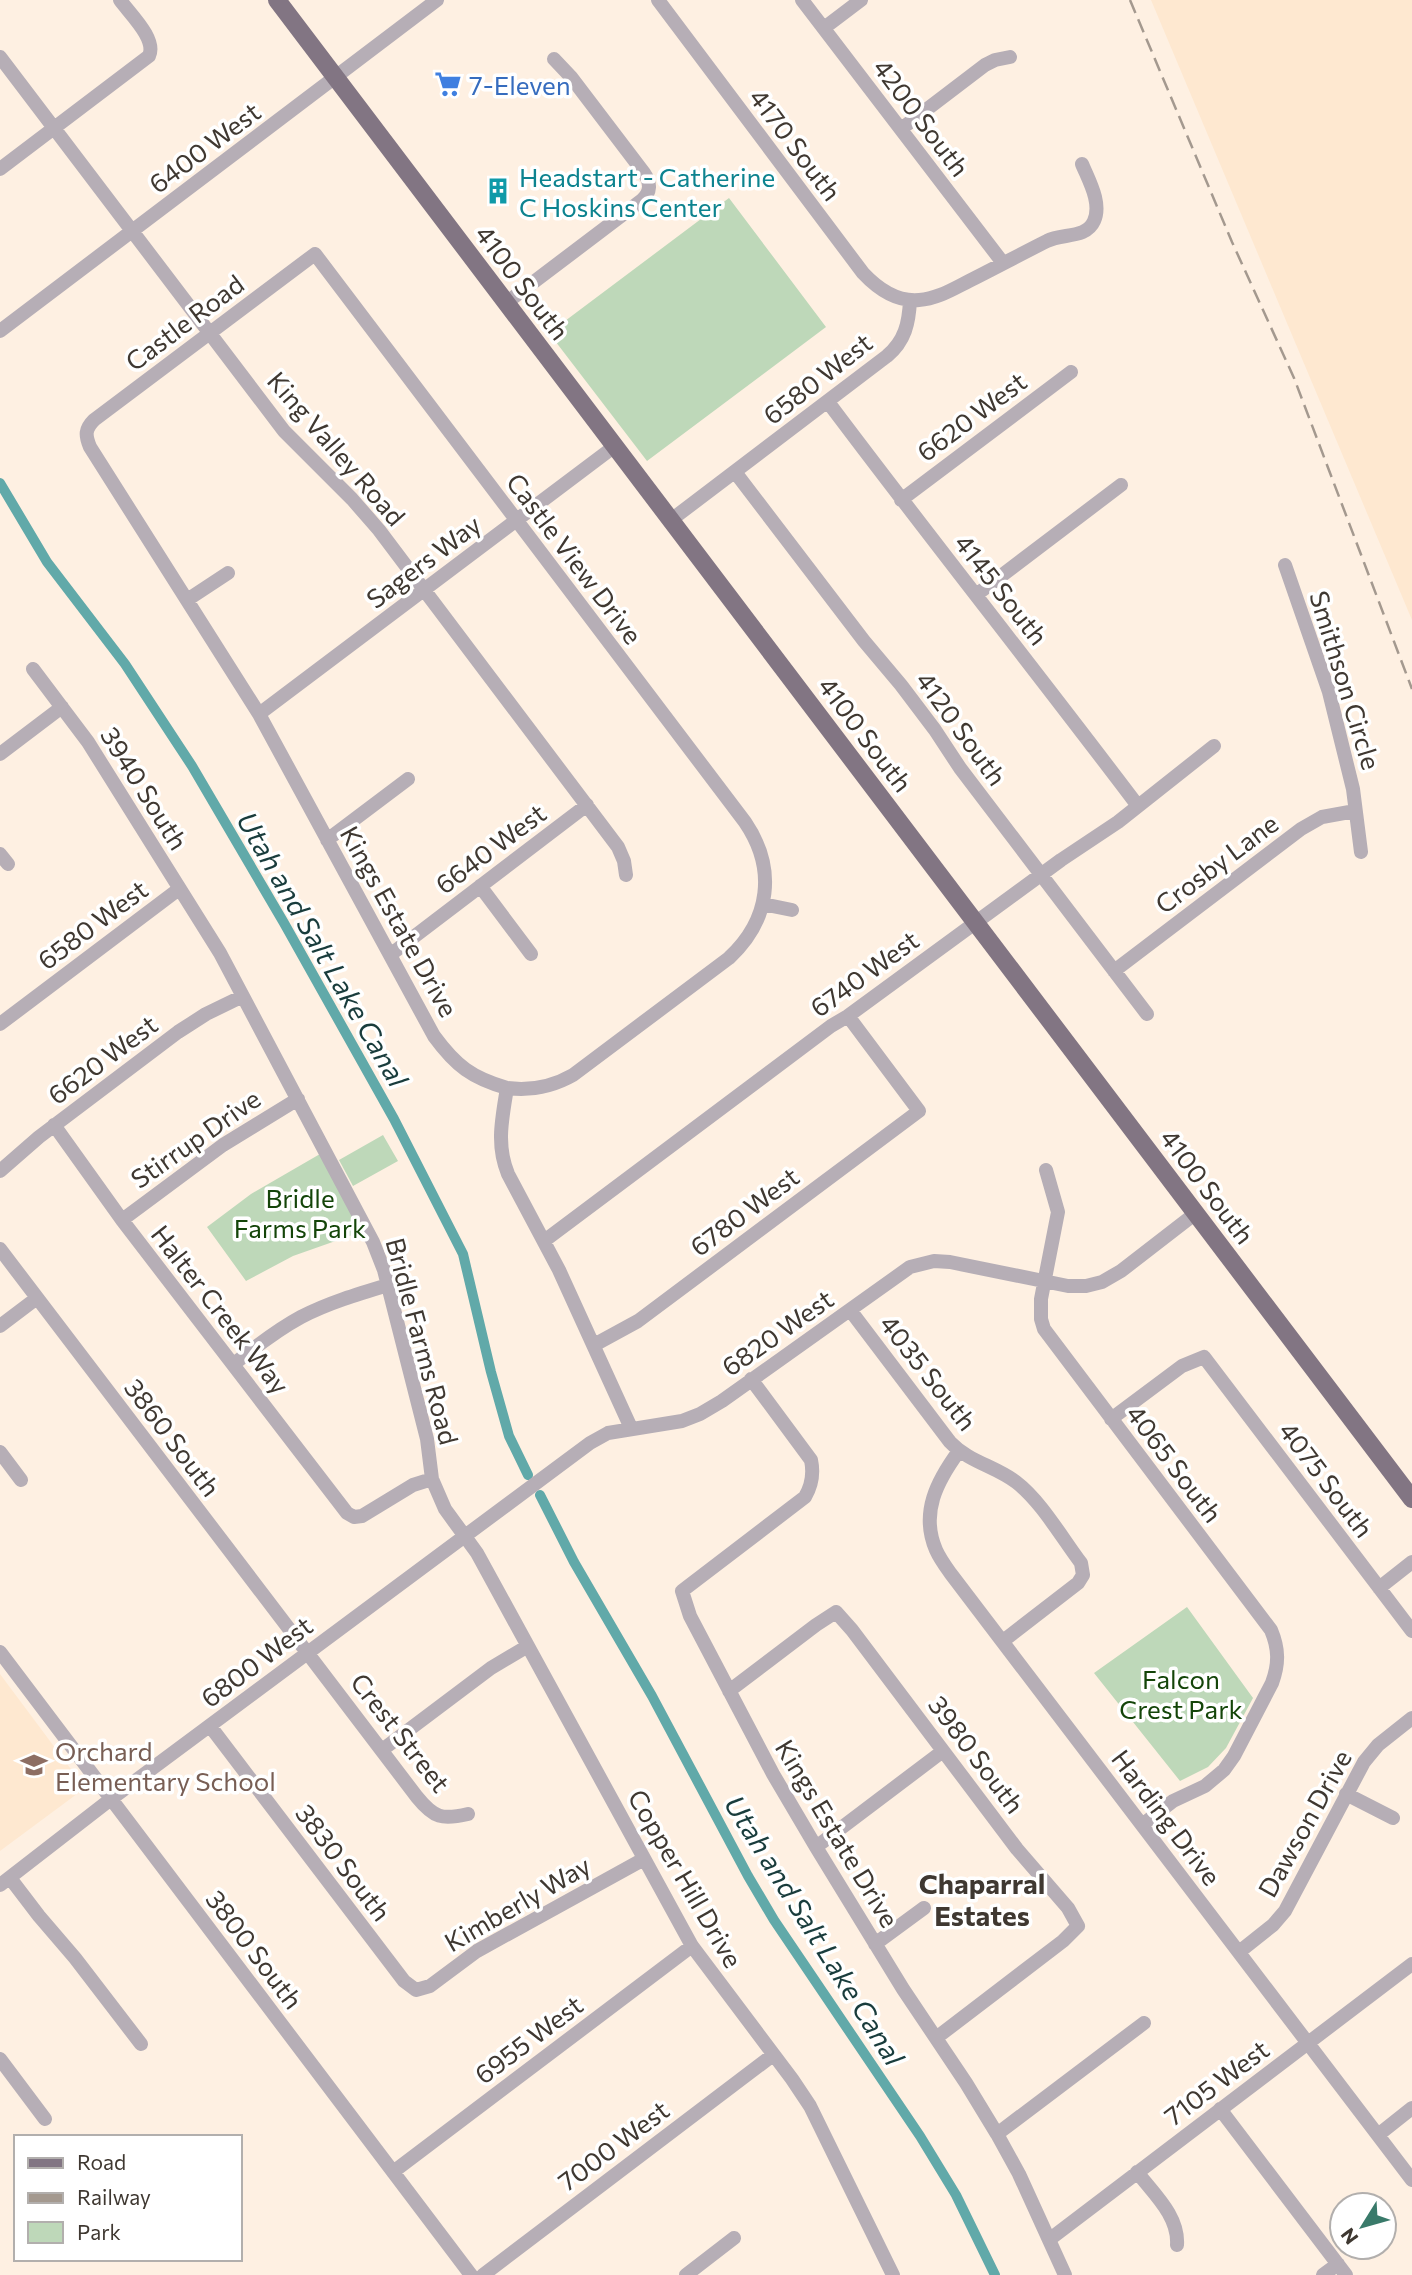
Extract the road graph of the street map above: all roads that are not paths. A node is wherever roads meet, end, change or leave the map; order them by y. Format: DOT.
graph roads {
  1 [pos="120,0"];
  2 [pos="277,0"];
  3 [pos="437,0"];
  4 [pos="658,0"];
  5 [pos="802,0"];
  6 [pos="861,0"];
  7 [pos="824,28"];
  8 [pos="0,57"];
  9 [pos="1010,57"];
  10 [pos="554,59"];
  11 [pos="336,78"];
  12 [pos="54,128"];
  13 [pos="901,129"];
  14 [pos="1082,164"];
  15 [pos="0,169"];
  16 [pos="132,232"];
  17 [pos="315,254"];
  18 [pos="1003,264"];
  19 [pos="911,300"];
  20 [pos="506,303"];
  21 [pos="0,331"];
  22 [pos="210,333"];
  23 [pos="1071,372"];
  24 [pos="828,402"];
  25 [pos="86,433"];
  26 [pos="615,446"];
  27 [pos="735,472"];
  28 [pos="1121,485"];
  29 [pos="901,500"];
  30 [pos="671,520"];
  31 [pos="517,521"];
  32 [pos="1285,565"];
  33 [pos="228,573"];
  34 [pos="424,590"];
  35 [pos="976,595"];
  36 [pos="187,600"];
  37 [pos="33,669"];
  38 [pos="62,707"];
  39 [pos="259,714"];
  40 [pos="1214,746"];
  41 [pos="0,754"];
  42 [pos="408,779"];
  43 [pos="587,805"];
  44 [pos="1138,806"];
  45 [pos="1355,811"];
  46 [pos="327,840"];
  47 [pos="1361,852"];
  48 [pos="626,875"];
  49 [pos="1041,875"];
  50 [pos="480,886"];
  51 [pos="179,889"];
  52 [pos="763,904"];
  53 [pos="792,910"];
  54 [pos="976,923"];
  55 [pos="210,936"];
  56 [pos="531,954"];
  57 [pos="390,955"];
  58 [pos="1114,971"];
  59 [pos="242,997"];
  60 [pos="1147,1014"];
  61 [pos="848,1016"];
  62 [pos="0,1024"];
  63 [pos="507,1088"];
  64 [pos="298,1099"];
  65 [pos="54,1125"];
  66 [pos="1046,1170"];
  67 [pos="0,1171"];
  68 [pos="1196,1213"];
  69 [pos="122,1220"];
  70 [pos="544,1241"];
  71 [pos="0,1249"];
  72 [pos="1045,1281"];
  73 [pos="388,1285"];
  74 [pos="37,1298"];
  75 [pos="850,1310"];
  76 [pos="0,1326"];
  77 [pos="594,1345"];
  78 [pos="233,1364"];
  79 [pos="751,1379"];
  80 [pos="1111,1419"];
  81 [pos="631,1429"];
  82 [pos="959,1451"];
  83 [pos="0,1452"];
  84 [pos="543,1478"];
  85 [pos="432,1479"];
  86 [pos="21,1480"];
  87 [pos="1412,1499"];
  88 [pos="466,1536"];
  89 [pos="1412,1562"];
  90 [pos="1379,1588"];
  91 [pos="1412,1631"];
  92 [pos="1003,1641"];
  93 [pos="528,1646"];
  94 [pos="0,1652"];
  95 [pos="307,1654"];
  96 [pos="729,1690"];
  97 [pos="1412,1718"];
  98 [pos="210,1726"];
  99 [pos="382,1750"];
  100 [pos="943,1751"];
  101 [pos="1346,1794"];
  102 [pos="111,1799"];
  103 [pos="468,1814"];
  104 [pos="1393,1818"];
  105 [pos="1142,1825"];
  106 [pos="816,1847"];
  107 [pos="645,1859"];
  108 [pos="5,1882"];
  109 [pos="924,1908"];
  110 [pos="875,1944"];
  111 [pos="692,1946"];
  112 [pos="1239,1952"];
  113 [pos="1412,1964"];
  114 [pos="416,1990"];
  115 [pos="1144,2023"];
  116 [pos="936,2038"];
  117 [pos="1309,2043"];
  118 [pos="141,2044"];
  119 [pos="773,2055"];
  120 [pos="0,2059"];
  121 [pos="1412,2108"];
  122 [pos="1220,2109"];
  123 [pos="45,2119"];
  124 [pos="997,2134"];
  125 [pos="1378,2135"];
  126 [pos="393,2172"];
  127 [pos="1137,2172"];
  128 [pos="1412,2180"];
  129 [pos="734,2238"];
  130 [pos="1050,2239"];
  131 [pos="1177,2245"];
  132 [pos="1342,2269"];
  133 [pos="471,2275"];
  134 [pos="483,2275"];
  135 [pos="685,2275"];
  136 [pos="893,2275"];
  137 [pos="1065,2275"];
  138 [pos="1323,2275"];
  1 -- 12 [label="street"];
  2 -- 11 [label="main road, 4100 South"];
  3 -- 11 [label="street, 6400 West"];
  4 -- 19 [label="street, 4170 South"];
  5 -- 7 [label="street, 4200 South"];
  6 -- 7 [label="street"];
  7 -- 13 [label="street, 4200 South"];
  8 -- 12 [label="street, King Valley Road"];
  9 -- 13 [label="street"];
  10 -- 20 [label="street"];
  11 -- 16 [label="street, 6400 West"];
  11 -- 20 [label="main road, 4100 South"];
  12 -- 15 [label="street"];
  12 -- 16 [label="street, King Valley Road"];
  13 -- 18 [label="street, 4200 South"];
  14 -- 18 [label="street"];
  16 -- 21 [label="street, 6400 West"];
  16 -- 22 [label="street, King Valley Road"];
  17 -- 22 [label="street, Castle Road"];
  17 -- 31 [label="street, Castle View Drive"];
  18 -- 19 [label="street"];
  19 -- 24 [label="street, 6580 West"];
  20 -- 26 [label="main road, 4100 South"];
  22 -- 25 [label="street, Castle Road"];
  22 -- 34 [label="street, King Valley Road"];
  23 -- 29 [label="street, 6620 West"];
  24 -- 27 [label="street, 6580 West"];
  24 -- 29 [label="street, 4145 South"];
  25 -- 36 [label="street, Kings Estate Drive"];
  26 -- 30 [label="main road, 4100 South"];
  26 -- 31 [label="street, Sagers Way"];
  27 -- 30 [label="street, 6580 West"];
  27 -- 49 [label="street, 4120 South"];
  28 -- 35 [label="street"];
  29 -- 35 [label="street, 4145 South"];
  30 -- 54 [label="main road, 4100 South"];
  31 -- 34 [label="street, Sagers Way"];
  31 -- 52 [label="street, Castle View Drive"];
  32 -- 45 [label="street, Smithson Circle"];
  33 -- 36 [label="street"];
  34 -- 39 [label="street, Sagers Way"];
  34 -- 43 [label="street, King Valley Road"];
  35 -- 44 [label="street, 4145 South"];
  36 -- 39 [label="street, Kings Estate Drive"];
  37 -- 38 [label="street, 3940 South"];
  38 -- 41 [label="street"];
  38 -- 51 [label="street, 3940 South"];
  39 -- 46 [label="street, Kings Estate Drive"];
  40 -- 44 [label="street, 6740 West"];
  42 -- 46 [label="street"];
  43 -- 48 [label="street, King Valley Road"];
  43 -- 50 [label="street, 6640 West"];
  44 -- 49 [label="street, 6740 West"];
  45 -- 47 [label="street, Smithson Circle"];
  45 -- 58 [label="street, Crosby Lane"];
  46 -- 57 [label="street, Kings Estate Drive"];
  49 -- 54 [label="street, 6740 West"];
  49 -- 58 [label="street, 4120 South"];
  50 -- 56 [label="street"];
  50 -- 57 [label="street, 6640 West"];
  51 -- 55 [label="street, 3940 South"];
  51 -- 62 [label="street, 6580 West"];
  52 -- 53 [label="street"];
  52 -- 63 [label="street, Castle View Drive"];
  54 -- 61 [label="street, 6740 West"];
  54 -- 68 [label="main road, 4100 South"];
  55 -- 59 [label="street, Bridle Farms Road"];
  57 -- 63 [label="street, Kings Estate Drive"];
  58 -- 60 [label="street, 4120 South"];
  59 -- 64 [label="street, Bridle Farms Road"];
  59 -- 65 [label="street, 6620 West"];
  61 -- 70 [label="street, 6740 West"];
  61 -- 77 [label="street, 6780 West"];
  63 -- 70 [label="street"];
  64 -- 69 [label="street, Stirrup Drive"];
  64 -- 73 [label="street, Bridle Farms Road"];
  65 -- 67 [label="street, 6620 West"];
  65 -- 69 [label="street, Halter Creek Way"];
  66 -- 72 [label="street, 4065 South"];
  68 -- 72 [label="street, 6820 West"];
  68 -- 87 [label="main road, 4100 South"];
  69 -- 78 [label="street, Halter Creek Way"];
  70 -- 77 [label="street"];
  71 -- 74 [label="street, 3860 South"];
  72 -- 75 [label="street, 6820 West"];
  72 -- 80 [label="street, 4065 South"];
  73 -- 78 [label="street"];
  73 -- 85 [label="street, Bridle Farms Road"];
  74 -- 76 [label="street"];
  74 -- 95 [label="street, 3860 South"];
  75 -- 79 [label="street, 6820 West"];
  75 -- 82 [label="street, 4035 South"];
  77 -- 81 [label="street"];
  78 -- 85 [label="street, Halter Creek Way"];
  79 -- 81 [label="street, 6820 West"];
  79 -- 96 [label="street, Kings Estate Drive"];
  80 -- 90 [label="street, 4075 South"];
  80 -- 105 [label="street, 4065 South"];
  81 -- 84 [label="street, 6820 West"];
  82 -- 92 [label="street, Harding Drive"];
  82 -- 92 [label="street, 4035 South"];
  83 -- 86 [label="street"];
  84 -- 88 [label="street, 6800 West"];
  85 -- 88 [label="street, Bridle Farms Road"];
  88 -- 93 [label="street, Copper Hill Drive"];
  88 -- 95 [label="street, 6800 West"];
  89 -- 90 [label="street"];
  90 -- 91 [label="street, 4075 South"];
  92 -- 105 [label="street, Harding Drive"];
  93 -- 99 [label="street"];
  93 -- 107 [label="street, Copper Hill Drive"];
  94 -- 102 [label="street, 3800 South"];
  95 -- 98 [label="street, 6800 West"];
  95 -- 99 [label="street, Crest Street"];
  96 -- 100 [label="street, 3980 South"];
  96 -- 106 [label="street, Kings Estate Drive"];
  97 -- 101 [label="street, Dawson Drive"];
  98 -- 102 [label="street, 6800 West"];
  98 -- 114 [label="street, 3830 South"];
  99 -- 103 [label="street, Crest Street"];
  100 -- 106 [label="street"];
  100 -- 116 [label="street, 3980 South"];
  101 -- 104 [label="street"];
  101 -- 112 [label="street, Dawson Drive"];
  102 -- 108 [label="street, 6800 West"];
  102 -- 126 [label="street, 3800 South"];
  105 -- 112 [label="street, Harding Drive"];
  106 -- 110 [label="street, Kings Estate Drive"];
  107 -- 111 [label="street, Copper Hill Drive"];
  107 -- 114 [label="street, Kimberly Way"];
  108 -- 118 [label="street"];
  109 -- 110 [label="street"];
  110 -- 116 [label="street, Kings Estate Drive"];
  111 -- 119 [label="street, Copper Hill Drive"];
  111 -- 126 [label="street, 6955 West"];
  112 -- 117 [label="street, Harding Drive"];
  113 -- 117 [label="street, 7105 West"];
  115 -- 124 [label="street"];
  116 -- 124 [label="street, Kings Estate Drive"];
  117 -- 122 [label="street, 7105 West"];
  117 -- 125 [label="street, Harding Drive"];
  119 -- 134 [label="street, 7000 West"];
  119 -- 136 [label="street, Copper Hill Drive"];
  120 -- 123 [label="street"];
  121 -- 125 [label="street"];
  122 -- 127 [label="street, 7105 West"];
  122 -- 132 [label="street"];
  124 -- 130 [label="street, Kings Estate Drive"];
  125 -- 128 [label="street, Harding Drive"];
  126 -- 133 [label="street, 3800 South"];
  127 -- 130 [label="street, 7105 West"];
  127 -- 131 [label="street"];
  129 -- 135 [label="street"];
  130 -- 137 [label="street, Kings Estate Drive"];
  132 -- 138 [label="street"];
}
